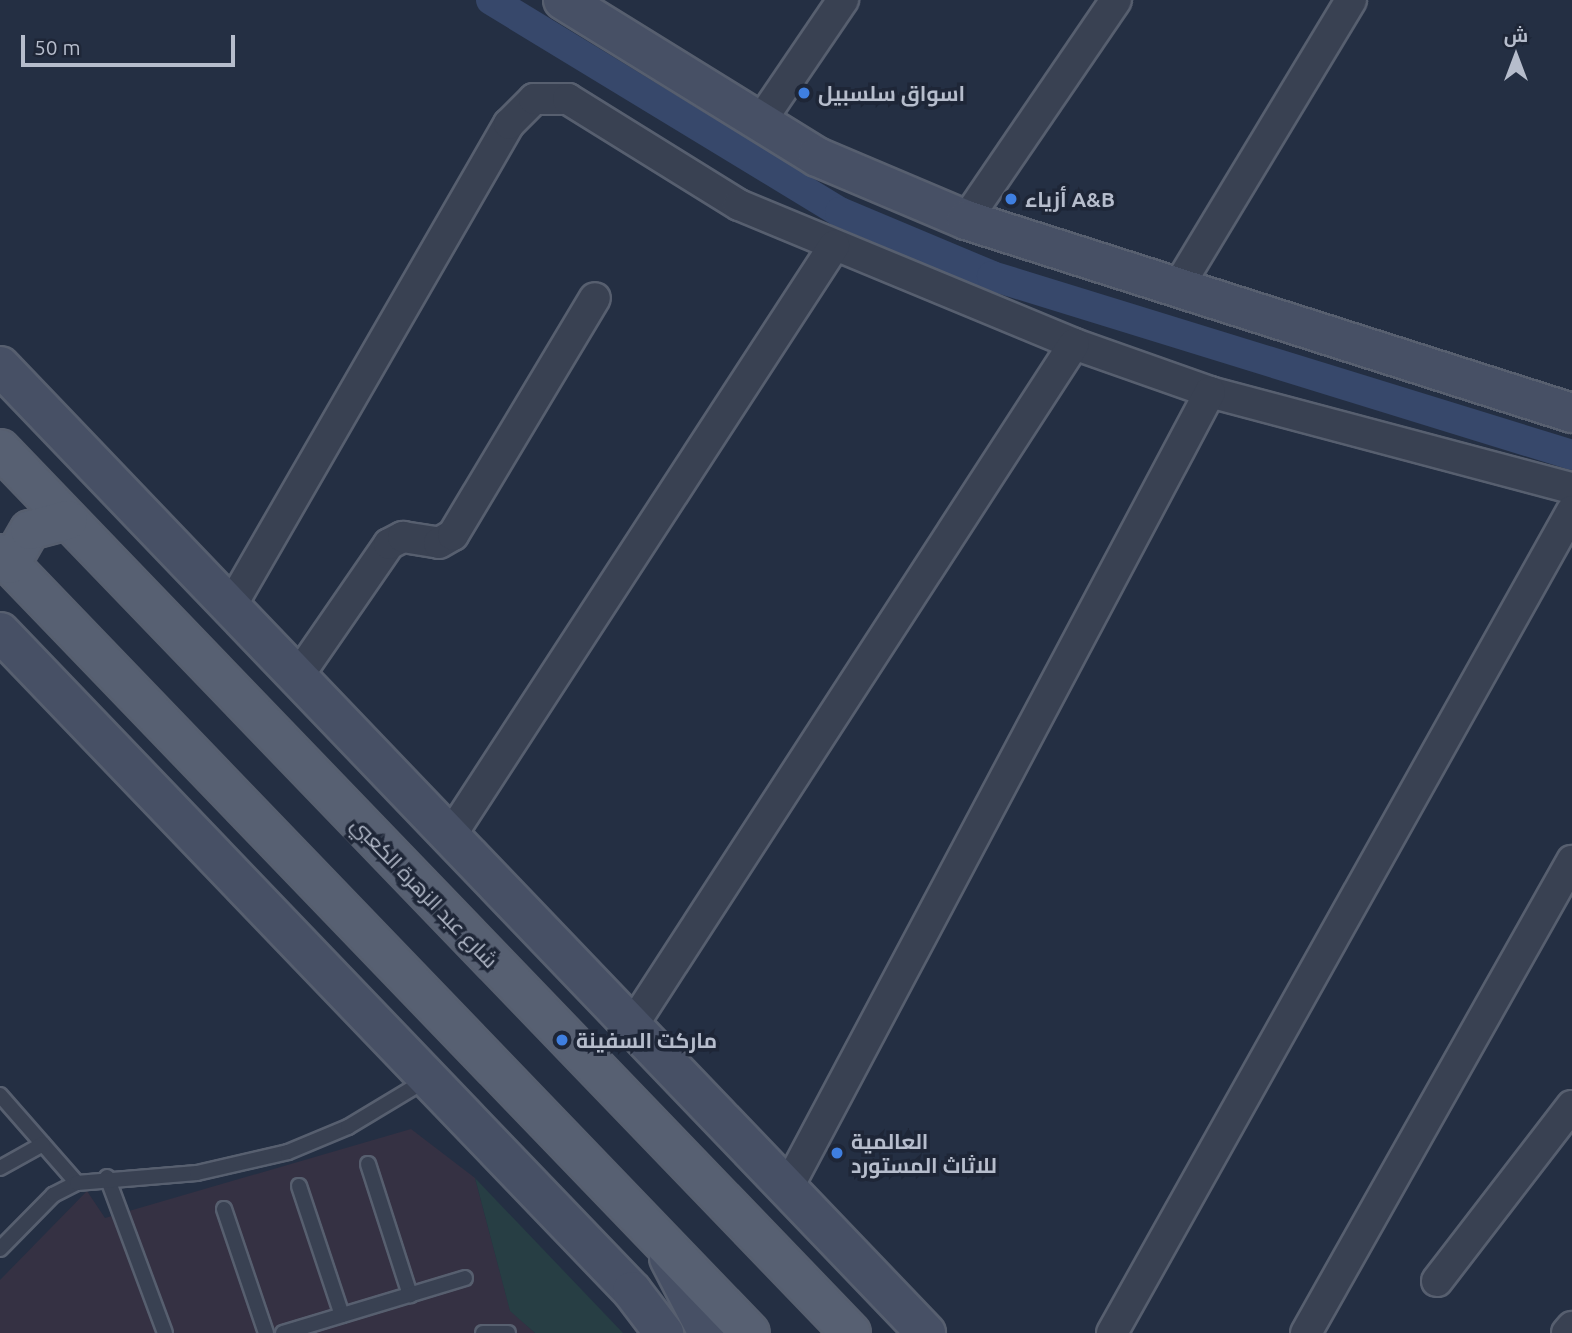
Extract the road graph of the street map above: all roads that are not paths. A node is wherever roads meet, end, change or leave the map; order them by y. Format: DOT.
graph roads {
  1 [pos="563,0"];
  2 [pos="843,0"];
  3 [pos="1116,0"];
  4 [pos="1351,0"];
  5 [pos="760,122"];
  6 [pos="966,220"];
  7 [pos="834,246"];
  8 [pos="1178,287"];
  9 [pos="595,298"];
  10 [pos="1074,344"];
  11 [pos="0,366"];
  12 [pos="1210,392"];
  13 [pos="1572,413"];
  14 [pos="0,449"];
  15 [pos="1572,488"];
  16 [pos="1572,512"];
  17 [pos="68,520"];
  18 [pos="5,559"];
  19 [pos="230,606"];
  20 [pos="0,632"];
  21 [pos="298,676"];
  22 [pos="451,835"];
  23 [pos="1572,861"];
  24 [pos="634,1023"];
  25 [pos="429,1079"];
  26 [pos="0,1096"];
  27 [pos="1572,1105"];
  28 [pos="43,1144"];
  29 [pos="368,1164"];
  30 [pos="0,1168"];
  31 [pos="107,1177"];
  32 [pos="77,1183"];
  33 [pos="299,1185"];
  34 [pos="788,1187"];
  35 [pos="225,1209"];
  36 [pos="655,1235"];
  37 [pos="0,1249"];
  38 [pos="465,1278"];
  39 [pos="1437,1281"];
  40 [pos="410,1295"];
  41 [pos="342,1315"];
  42 [pos="1572,1327"];
  43 [pos="164,1333"];
  44 [pos="266,1333"];
  45 [pos="283,1333"];
  46 [pos="483,1333"];
  47 [pos="508,1333"];
  48 [pos="664,1333"];
  49 [pos="708,1333"];
  50 [pos="750,1333"];
  51 [pos="851,1333"];
  52 [pos="926,1333"];
  53 [pos="1112,1333"];
  54 [pos="1306,1333"];
  55 [pos="1567,1333"];
  1 -- 5 [label="street"];
  2 -- 5 [label="street"];
  3 -- 6 [label="street"];
  4 -- 8 [label="street"];
  5 -- 6 [label="street"];
  6 -- 8 [label="street"];
  7 -- 10 [label="street"];
  7 -- 19 [label="street"];
  7 -- 22 [label="street"];
  8 -- 13 [label="street"];
  9 -- 21 [label="street"];
  10 -- 12 [label="street"];
  10 -- 24 [label="street"];
  11 -- 19 [label="street"];
  12 -- 15 [label="street"];
  12 -- 34 [label="street"];
  14 -- 17 [label="main road, شارع عبد الزهرة الكعبي"];
  16 -- 53 [label="street"];
  17 -- 18 [label="main road"];
  17 -- 51 [label="main road, شارع عبد الزهرة الكعبي"];
  18 -- 36 [label="main road"];
  19 -- 21 [label="street"];
  20 -- 25 [label="street"];
  21 -- 22 [label="street"];
  22 -- 24 [label="street"];
  23 -- 54 [label="street"];
  24 -- 34 [label="street"];
  25 -- 31 [label="lane"];
  25 -- 48 [label="street"];
  26 -- 28 [label="lane"];
  27 -- 39 [label="street"];
  28 -- 30 [label="lane"];
  28 -- 32 [label="lane"];
  29 -- 40 [label="lane"];
  31 -- 32 [label="lane"];
  31 -- 43 [label="lane"];
  32 -- 37 [label="lane"];
  33 -- 41 [label="lane"];
  34 -- 52 [label="street"];
  35 -- 44 [label="lane"];
  36 -- 49 [label="street"];
  36 -- 50 [label="main road"];
  38 -- 40 [label="lane"];
  40 -- 41 [label="lane"];
  41 -- 45 [label="lane"];
  42 -- 55 [label="street"];
  46 -- 47 [label="lane"];
}
